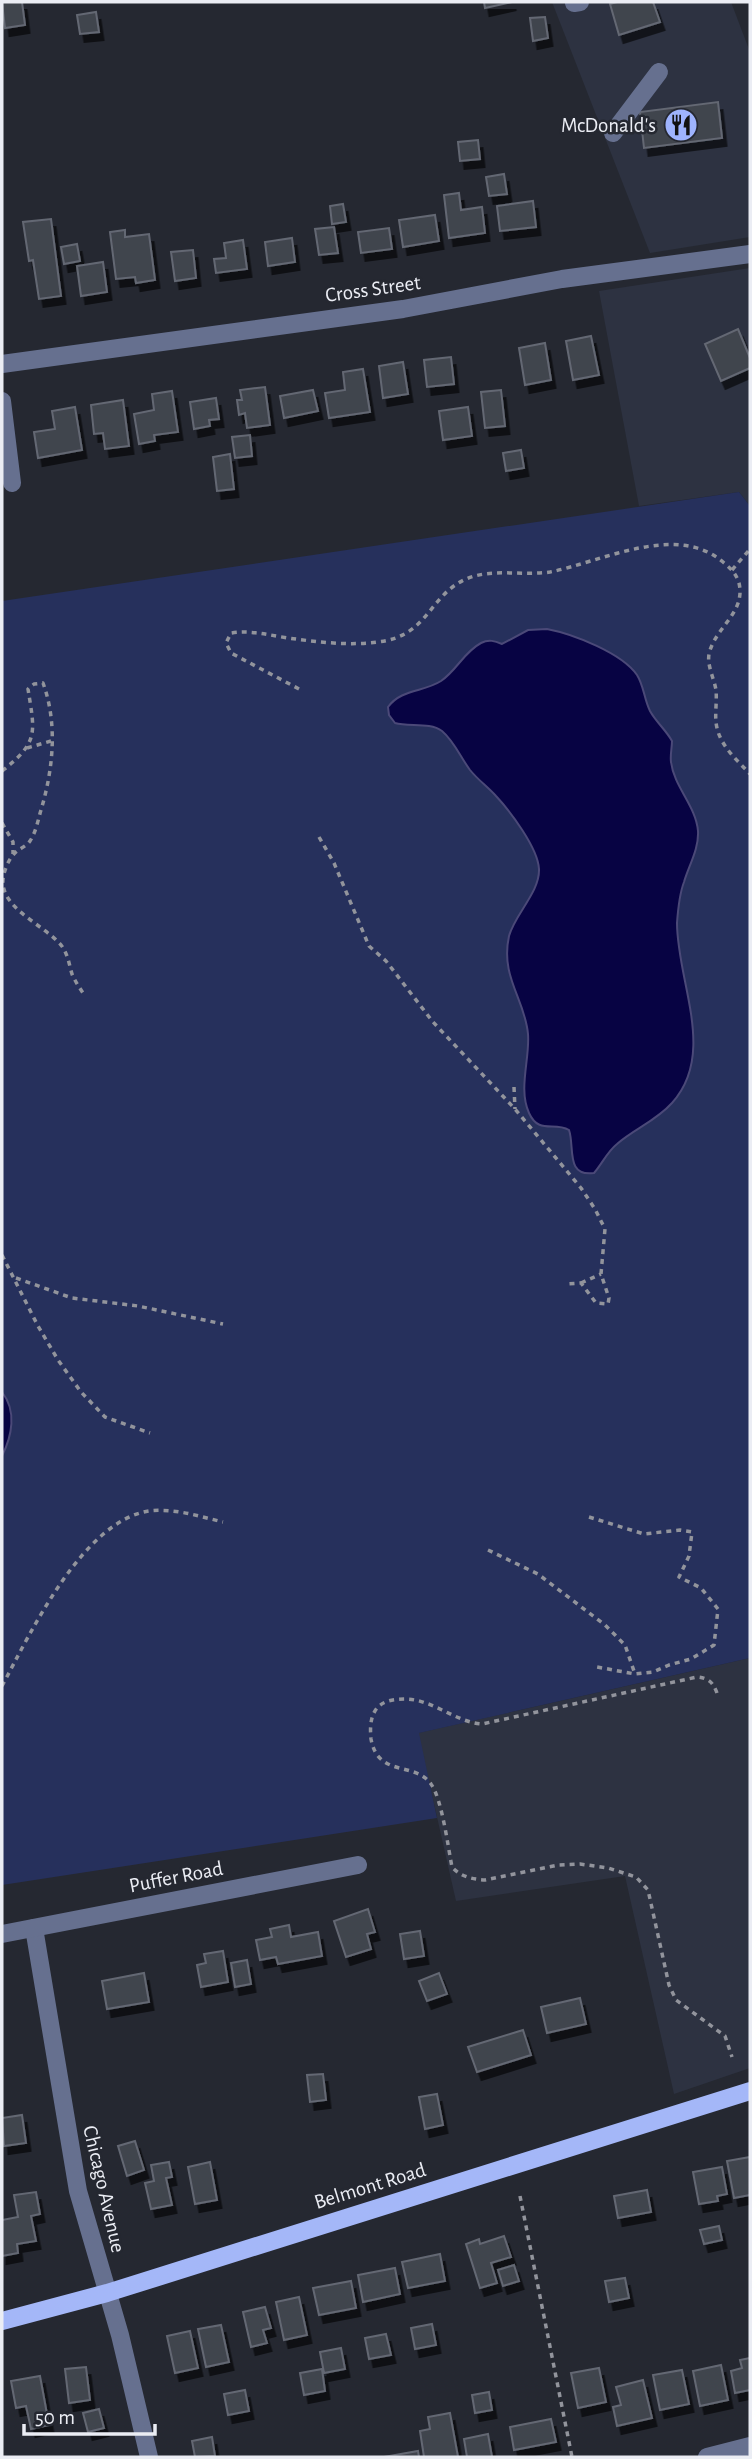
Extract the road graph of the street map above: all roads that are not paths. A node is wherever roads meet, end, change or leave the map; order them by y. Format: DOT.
graph roads {
  1 [pos="659,72"];
  2 [pos="613,133"];
  3 [pos="750,254"];
  4 [pos="2,365"];
  5 [pos="2,401"];
  6 [pos="12,483"];
  7 [pos="358,1865"];
  8 [pos="34,1928"];
  9 [pos="2,1934"];
  10 [pos="750,2091"];
  11 [pos="107,2293"];
  12 [pos="2,2321"];
  13 [pos="750,2446"];
  14 [pos="149,2457"];
  15 [pos="707,2457"];
  1 -- 2 [label="street"];
  3 -- 4 [label="street, Cross Street"];
  5 -- 6 [label="street"];
  7 -- 8 [label="street, Puffer Road"];
  8 -- 9 [label="street, Puffer Road"];
  8 -- 11 [label="street, Chicago Avenue"];
  10 -- 11 [label="main road, Belmont Road"];
  11 -- 12 [label="main road, Belmont Road"];
  11 -- 14 [label="street, Chicago Avenue"];
  13 -- 15 [label="street"];
}
